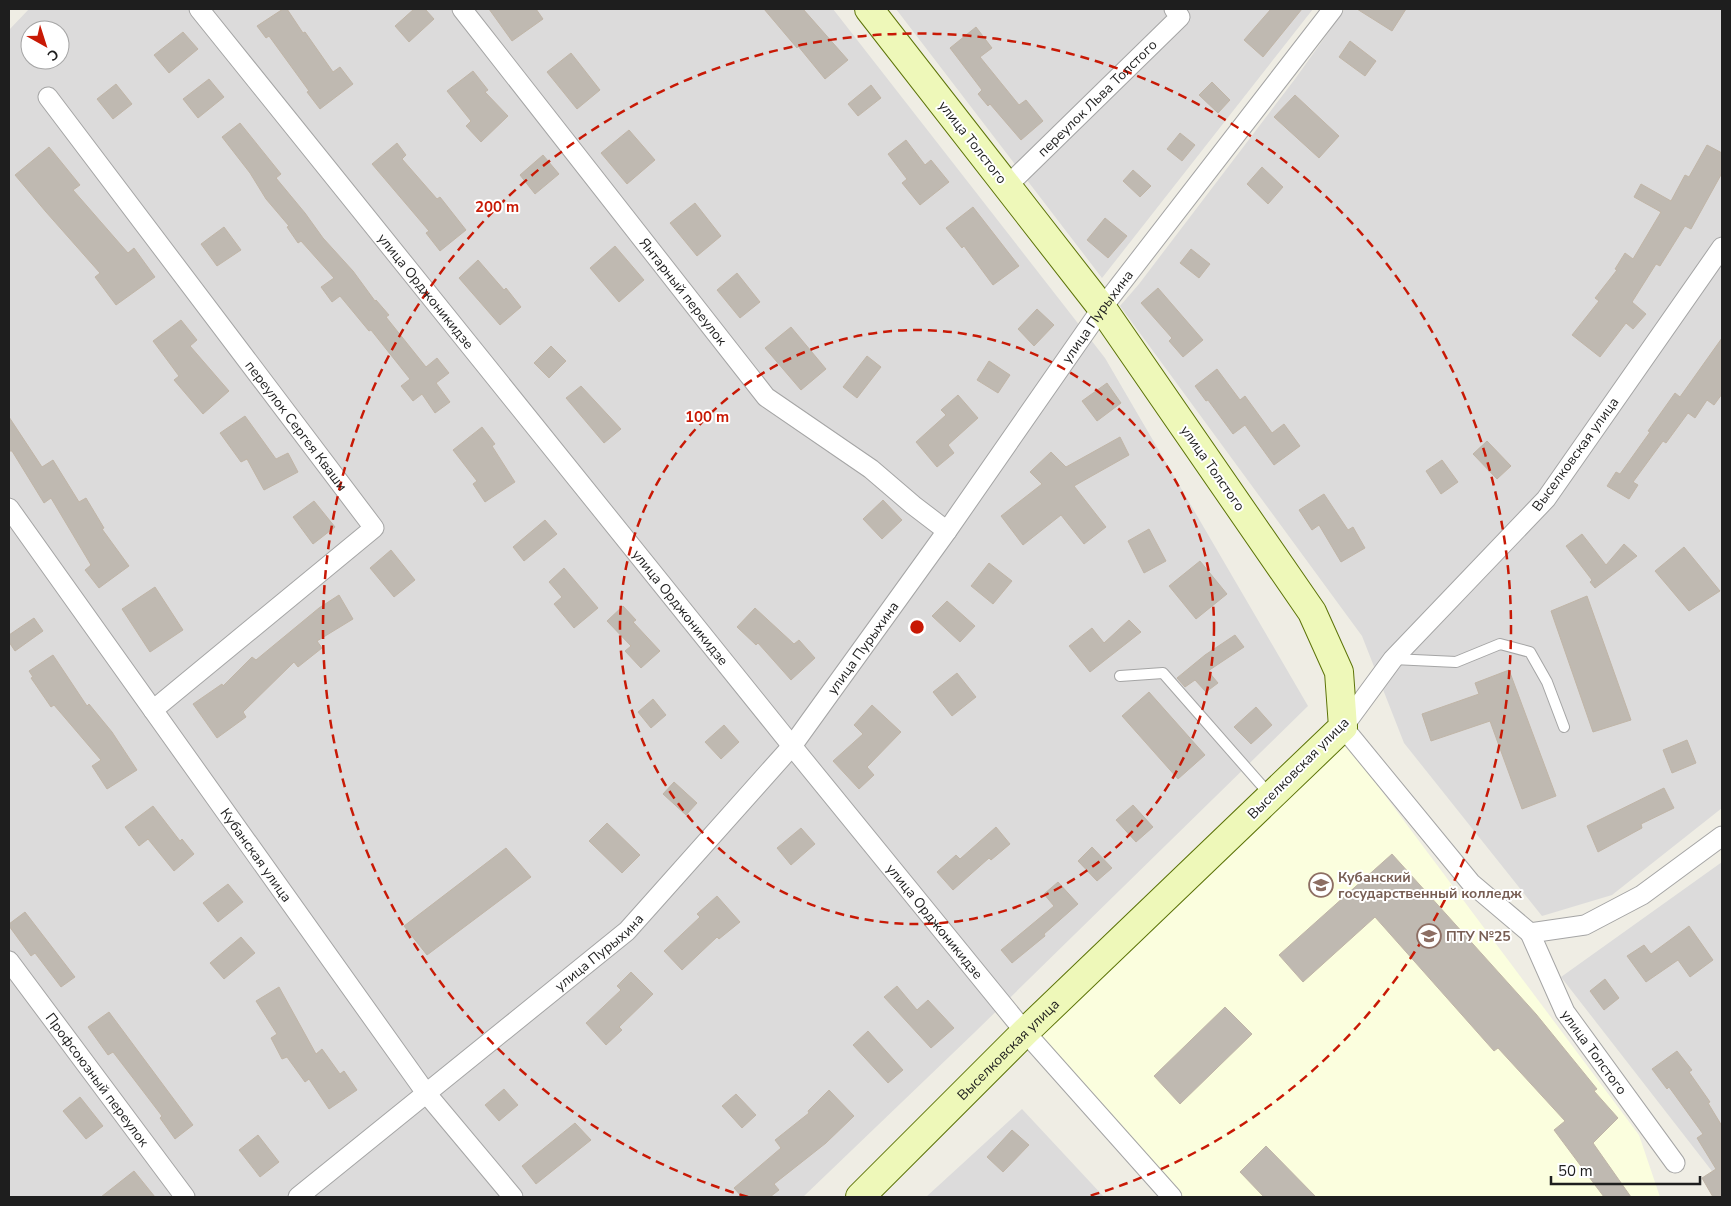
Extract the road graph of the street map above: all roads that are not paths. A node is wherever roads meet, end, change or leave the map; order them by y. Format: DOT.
graph roads {
  1 [pos="199,9"];
  2 [pos="462,9"];
  3 [pos="869,9"];
  4 [pos="1174,9"];
  5 [pos="1333,9"];
  6 [pos="48,97"];
  7 [pos="1007,186"];
  8 [pos="1722,248"];
  9 [pos="1102,308"];
  10 [pos="9,508"];
  11 [pos="947,531"];
  12 [pos="1393,659"];
  13 [pos="1120,676"];
  14 [pos="153,710"];
  15 [pos="1343,727"];
  16 [pos="1564,727"];
  17 [pos="792,746"];
  18 [pos="1271,796"];
  19 [pos="1722,836"];
  20 [pos="1530,933"];
  21 [pos="9,960"];
  22 [pos="1025,1032"];
  23 [pos="426,1093"];
  24 [pos="1675,1163"];
  25 [pos="510,1196"];
  26 [pos="185,1197"];
  27 [pos="298,1197"];
  28 [pos="860,1197"];
  29 [pos="1172,1197"];
  1 -- 17 [label="street, улица Орджоникидзе"];
  2 -- 11 [label="street, Янтарный переулок"];
  3 -- 7 [label="street, улица Толстого"];
  4 -- 7 [label="street, переулок Льва Толстого"];
  5 -- 9 [label="street, улица Пурыхина"];
  6 -- 14 [label="street, переулок Сергея Кваши"];
  7 -- 9 [label="street, улица Толстого"];
  8 -- 12 [label="street, Выселковская улица"];
  9 -- 11 [label="street, улица Пурыхина"];
  9 -- 15 [label="street, улица Толстого"];
  10 -- 14 [label="street, Кубанская улица"];
  11 -- 17 [label="street, улица Пурыхина"];
  12 -- 15 [label="street, Выселковская улица"];
  12 -- 16 [label="lane"];
  13 -- 18 [label="lane"];
  14 -- 23 [label="street, Кубанская улица"];
  15 -- 18 [label="street, Выселковская улица"];
  15 -- 20 [label="street, улица Толстого"];
  17 -- 22 [label="street, улица Орджоникидзе"];
  17 -- 23 [label="street, улица Пурыхина"];
  18 -- 22 [label="street, Выселковская улица"];
  19 -- 20 [label="street"];
  20 -- 24 [label="street, улица Толстого"];
  21 -- 26 [label="street, Профсоюзный переулок"];
  22 -- 28 [label="street, Выселковская улица"];
  22 -- 29 [label="street, улица Орджоникидзе"];
  23 -- 25 [label="street, Кубанская улица"];
  23 -- 27 [label="street, улица Пурыхина"];
}
